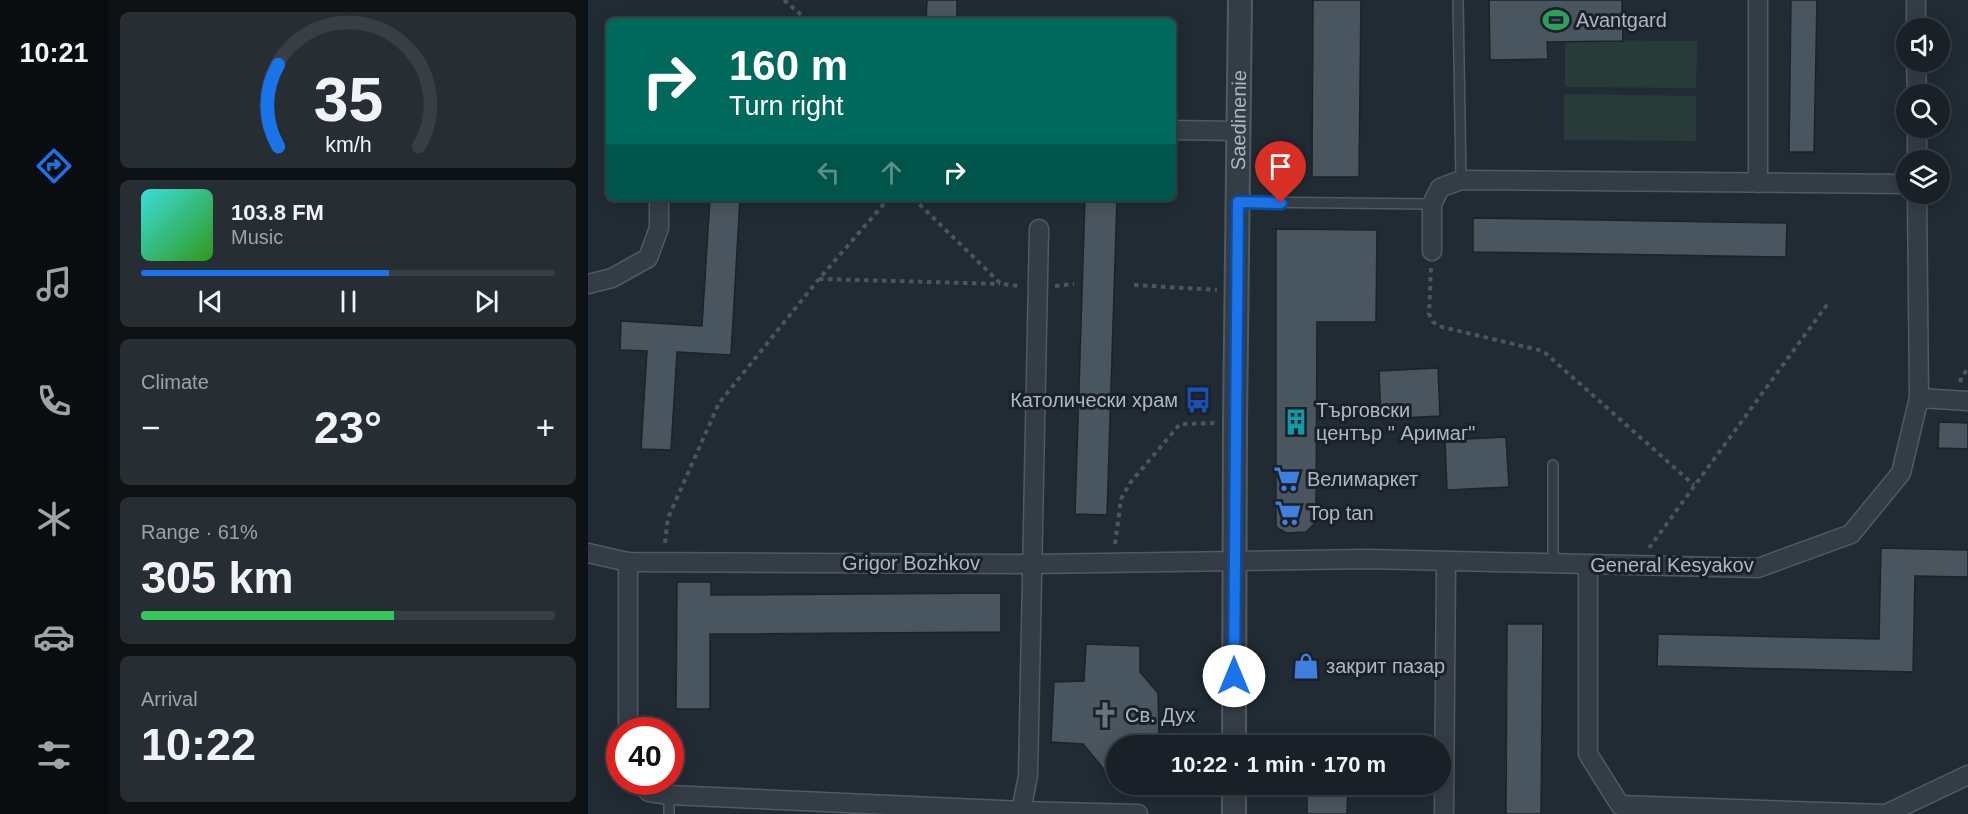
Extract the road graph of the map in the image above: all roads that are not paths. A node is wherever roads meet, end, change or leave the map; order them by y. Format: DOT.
graph roads {
  1 [pos="1240,0"];
  2 [pos="1458,0"];
  3 [pos="1758,0"];
  4 [pos="1916,0"];
  5 [pos="1916,18"];
  6 [pos="1176,130"];
  7 [pos="1239,131"];
  8 [pos="1461,180"];
  9 [pos="1758,183"];
  10 [pos="1896,184"];
  11 [pos="659,201"];
  12 [pos="1238,202"];
  13 [pos="1432,204"];
  14 [pos="1917,204"];
  15 [pos="1039,229"];
  16 [pos="1432,251"];
  17 [pos="588,284"];
  18 [pos="1918,398"];
  19 [pos="1968,401"];
  20 [pos="1554,465"];
  21 [pos="588,554"];
  22 [pos="1235,561"];
  23 [pos="1446,561"];
  24 [pos="628,562"];
  25 [pos="1032,564"];
  26 [pos="1553,564"];
  27 [pos="1588,565"];
  28 [pos="628,717"];
  29 [pos="1234,735"];
  30 [pos="1968,775"];
  31 [pos="669,795"];
  32 [pos="1234,795"];
  33 [pos="880,810"];
  34 [pos="1620,810"];
  35 [pos="1021,812"];
  36 [pos="669,814"];
  37 [pos="1138,814"];
  38 [pos="1234,814"];
  39 [pos="1444,814"];
  40 [pos="1885,814"];
  1 -- 7 [label="street, Saedinenie"];
  2 -- 8 [label="lane"];
  3 -- 9 [label="street"];
  4 -- 5 [label="street"];
  6 -- 7 [label="street"];
  7 -- 12 [label="street, Saedinenie"];
  8 -- 9 [label="street"];
  8 -- 13 [label="street"];
  9 -- 10 [label="street"];
  11 -- 17 [label="street"];
  12 -- 13 [label="lane"];
  12 -- 22 [label="street, Saedinenie"];
  13 -- 16 [label="street"];
  14 -- 18 [label="street, General Kesyakov"];
  15 -- 25 [label="street"];
  18 -- 19 [label="street"];
  18 -- 27 [label="street, General Kesyakov"];
  20 -- 26 [label="lane"];
  21 -- 24 [label="street, Grigor Bozhkov"];
  22 -- 23 [label="street, General Kesyakov"];
  22 -- 25 [label="street, Grigor Bozhkov"];
  22 -- 29 [label="street, Saedinenie"];
  23 -- 26 [label="street, General Kesyakov"];
  23 -- 39 [label="street"];
  24 -- 25 [label="street, Grigor Bozhkov"];
  24 -- 28 [label="street"];
  25 -- 35 [label="street"];
  26 -- 27 [label="street, General Kesyakov"];
  27 -- 34 [label="street"];
  30 -- 40 [label="street"];
  31 -- 33 [label="street"];
  31 -- 36 [label="lane"];
  32 -- 38 [label="street"];
  33 -- 35 [label="street"];
  34 -- 40 [label="street"];
  35 -- 37 [label="street"];
}
